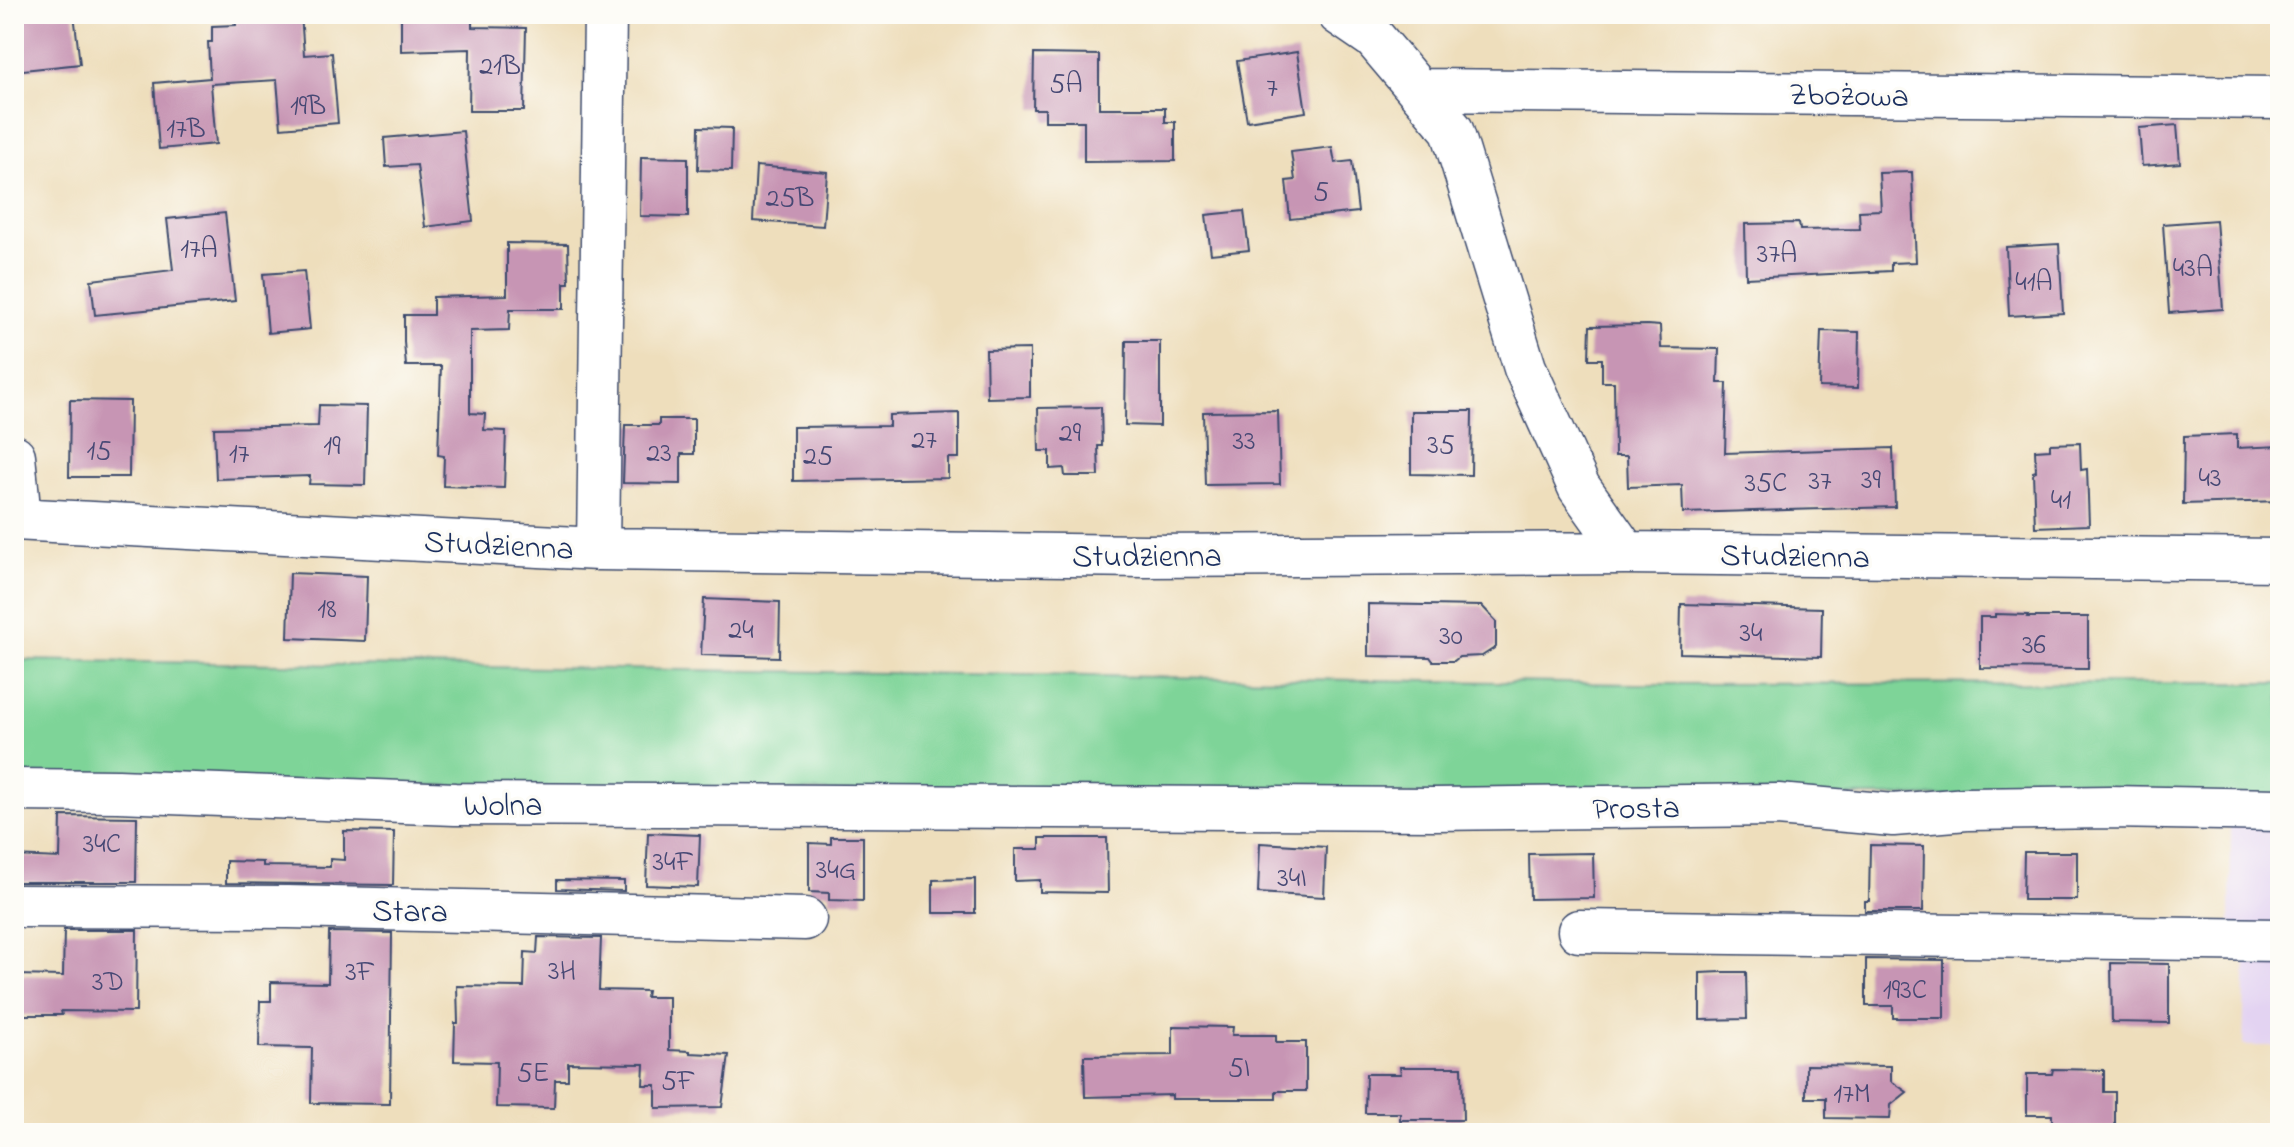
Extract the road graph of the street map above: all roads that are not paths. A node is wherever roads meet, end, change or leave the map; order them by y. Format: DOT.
graph roads {
  1 [pos="605,14"];
  2 [pos="1339,14"];
  3 [pos="1418,90"];
  4 [pos="2280,98"];
  5 [pos="14,456"];
  6 [pos="17,519"];
  7 [pos="598,549"];
  8 [pos="1626,553"];
  9 [pos="2280,560"];
  10 [pos="14,790"];
  11 [pos="992,808"];
  12 [pos="2280,810"];
  13 [pos="14,906"];
  14 [pos="805,919"];
  15 [pos="1579,931"];
  16 [pos="2280,940"];
  1 -- 7 [label="street"];
  2 -- 3 [label="street"];
  3 -- 4 [label="street, Zbożowa"];
  3 -- 8 [label="street"];
  5 -- 6 [label="street"];
  6 -- 7 [label="street, Studzienna"];
  7 -- 8 [label="street, Studzienna"];
  8 -- 9 [label="street, Studzienna"];
  10 -- 11 [label="street, Wolna"];
  11 -- 12 [label="street, Prosta"];
  13 -- 14 [label="street, Stara"];
  15 -- 16 [label="street"];
}
